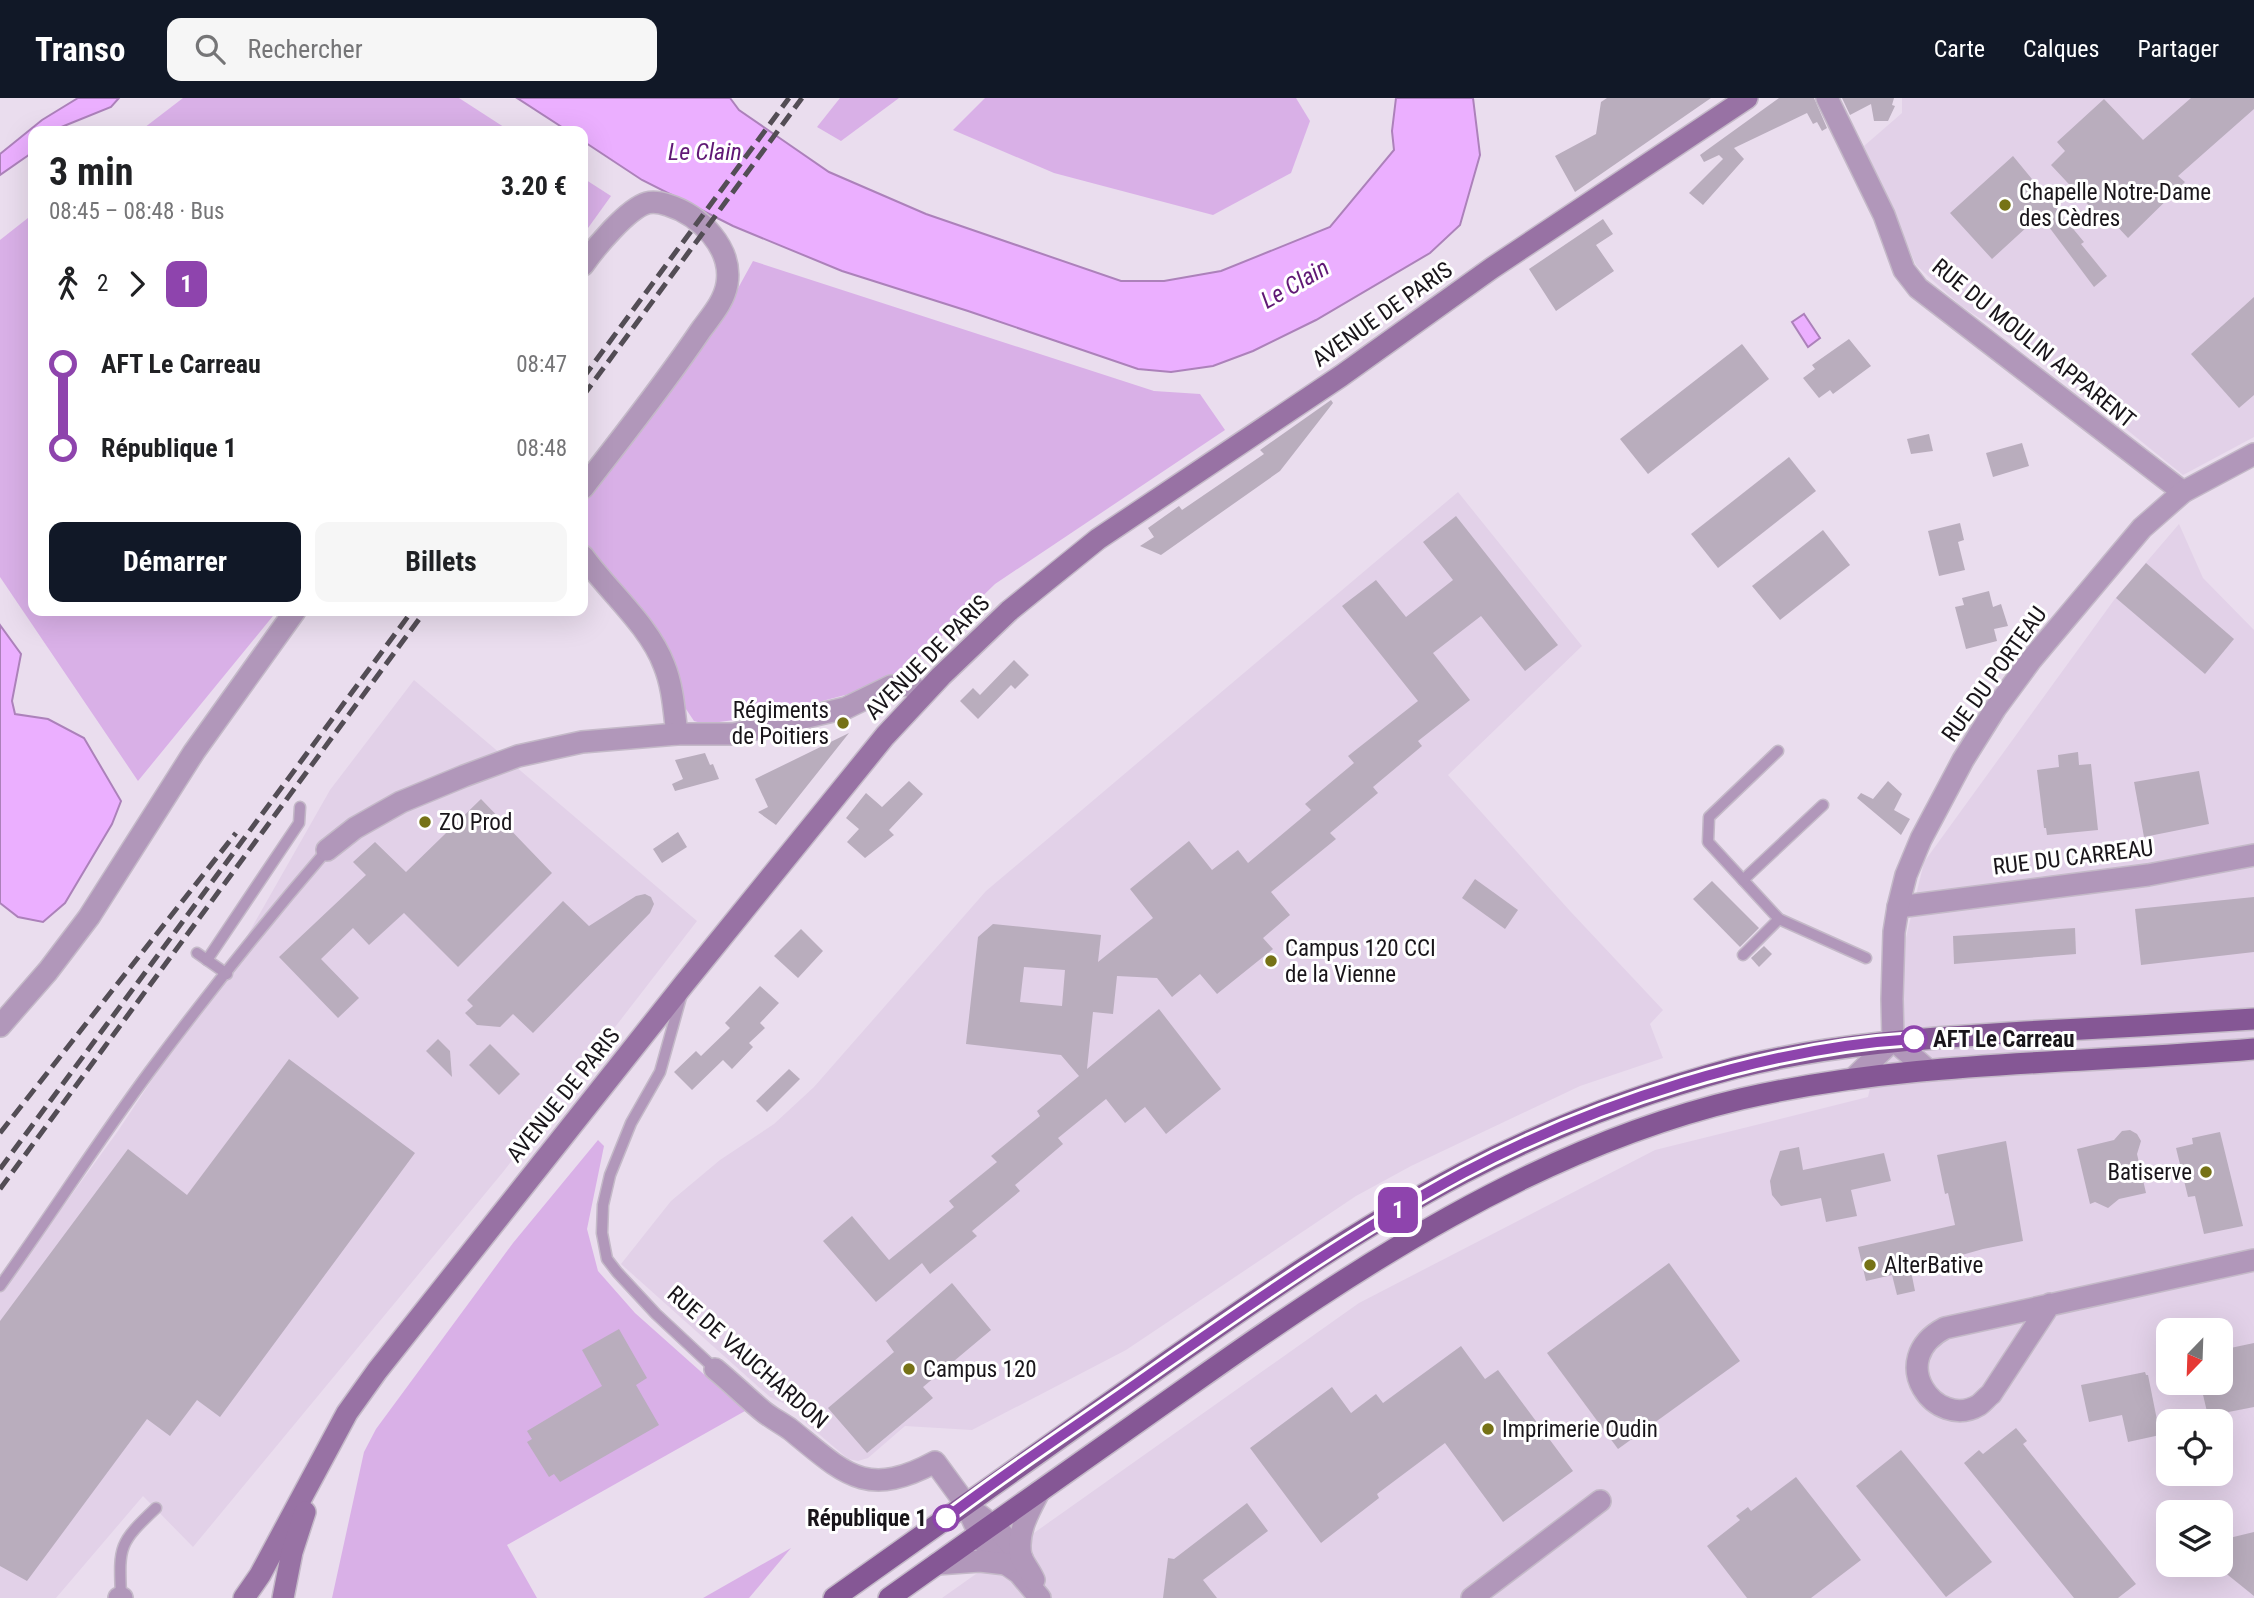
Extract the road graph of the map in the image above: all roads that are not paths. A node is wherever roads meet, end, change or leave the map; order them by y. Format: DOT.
graph roads {
  1 [pos="1747,98"];
  2 [pos="1826,98"];
  3 [pos="588,258"];
  4 [pos="2254,454"];
  5 [pos="588,482"];
  6 [pos="2183,492"];
  7 [pos="588,562"];
  8 [pos="291,616"];
  9 [pos="924,693"];
  10 [pos="677,734"];
  11 [pos="1777,751"];
  12 [pos="1823,805"];
  13 [pos="300,807"];
  14 [pos="327,850"];
  15 [pos="2254,855"];
  16 [pos="1744,880"];
  17 [pos="1898,907"];
  18 [pos="1779,919"];
  19 [pos="197,953"];
  20 [pos="1743,955"];
  21 [pos="1866,958"];
  22 [pos="207,960"];
  23 [pos="227,974"];
  24 [pos="684,984"];
  25 [pos="2254,1019"];
  26 [pos="0,1026"];
  27 [pos="1893,1040"];
  28 [pos="2254,1049"];
  29 [pos="1928,1070"];
  30 [pos="1853,1079"];
  31 [pos="2254,1260"];
  32 [pos="0,1286"];
  33 [pos="2050,1304"];
  34 [pos="715,1369"];
  35 [pos="328,1447"];
  36 [pos="1038,1492"];
  37 [pos="1600,1501"];
  38 [pos="965,1503"];
  39 [pos="156,1508"];
  40 [pos="986,1530"];
  41 [pos="1014,1561"];
  42 [pos="937,1564"];
  43 [pos="121,1598"];
  44 [pos="244,1598"];
  45 [pos="283,1598"];
  46 [pos="834,1598"];
  47 [pos="889,1598"];
  48 [pos="1041,1598"];
  49 [pos="1472,1598"];
  1 -- 9 [label="main road, AVENUE DE PARIS"];
  2 -- 6 [label="street, RUE DU MOULIN APPARENT"];
  3 -- 5 [label="street"];
  4 -- 6 [label="street, RUE DU PORTEAU"];
  6 -- 17 [label="street, RUE DU PORTEAU"];
  7 -- 10 [label="street"];
  8 -- 26 [label="street"];
  9 -- 10 [label="street"];
  9 -- 24 [label="main road, AVENUE DE PARIS"];
  10 -- 14 [label="street"];
  11 -- 16 [label="lane"];
  12 -- 16 [label="lane"];
  13 -- 22 [label="lane"];
  14 -- 23 [label="lane"];
  15 -- 17 [label="street, RUE DU CARREAU"];
  16 -- 18 [label="lane"];
  17 -- 27 [label="street, RUE DU PORTEAU"];
  18 -- 20 [label="lane"];
  18 -- 21 [label="lane"];
  19 -- 22 [label="lane"];
  22 -- 23 [label="lane"];
  23 -- 32 [label="lane"];
  24 -- 34 [label="lane, RUE DE VAUCHARDON"];
  24 -- 35 [label="main road, AVENUE DE PARIS"];
  25 -- 27 [label="main road"];
  27 -- 29 [label="street"];
  27 -- 30 [label="street"];
  27 -- 38 [label="main road"];
  28 -- 29 [label="main road"];
  29 -- 30 [label="main road"];
  30 -- 36 [label="main road"];
  31 -- 33 [label="street"];
  33 -- 33 [label="street"];
  34 -- 38 [label="street, RUE DE VAUCHARDON"];
  35 -- 44 [label="main road, AVENUE DE PARIS"];
  35 -- 45 [label="main road, AVENUE DE PARIS"];
  36 -- 40 [label="main road"];
  36 -- 41 [label="street"];
  37 -- 49 [label="street"];
  38 -- 40 [label="street"];
  38 -- 46 [label="main road"];
  39 -- 43 [label="lane"];
  40 -- 41 [label="street"];
  40 -- 42 [label="main road"];
  41 -- 42 [label="street"];
  41 -- 48 [label="street"];
  42 -- 47 [label="main road"];
}
